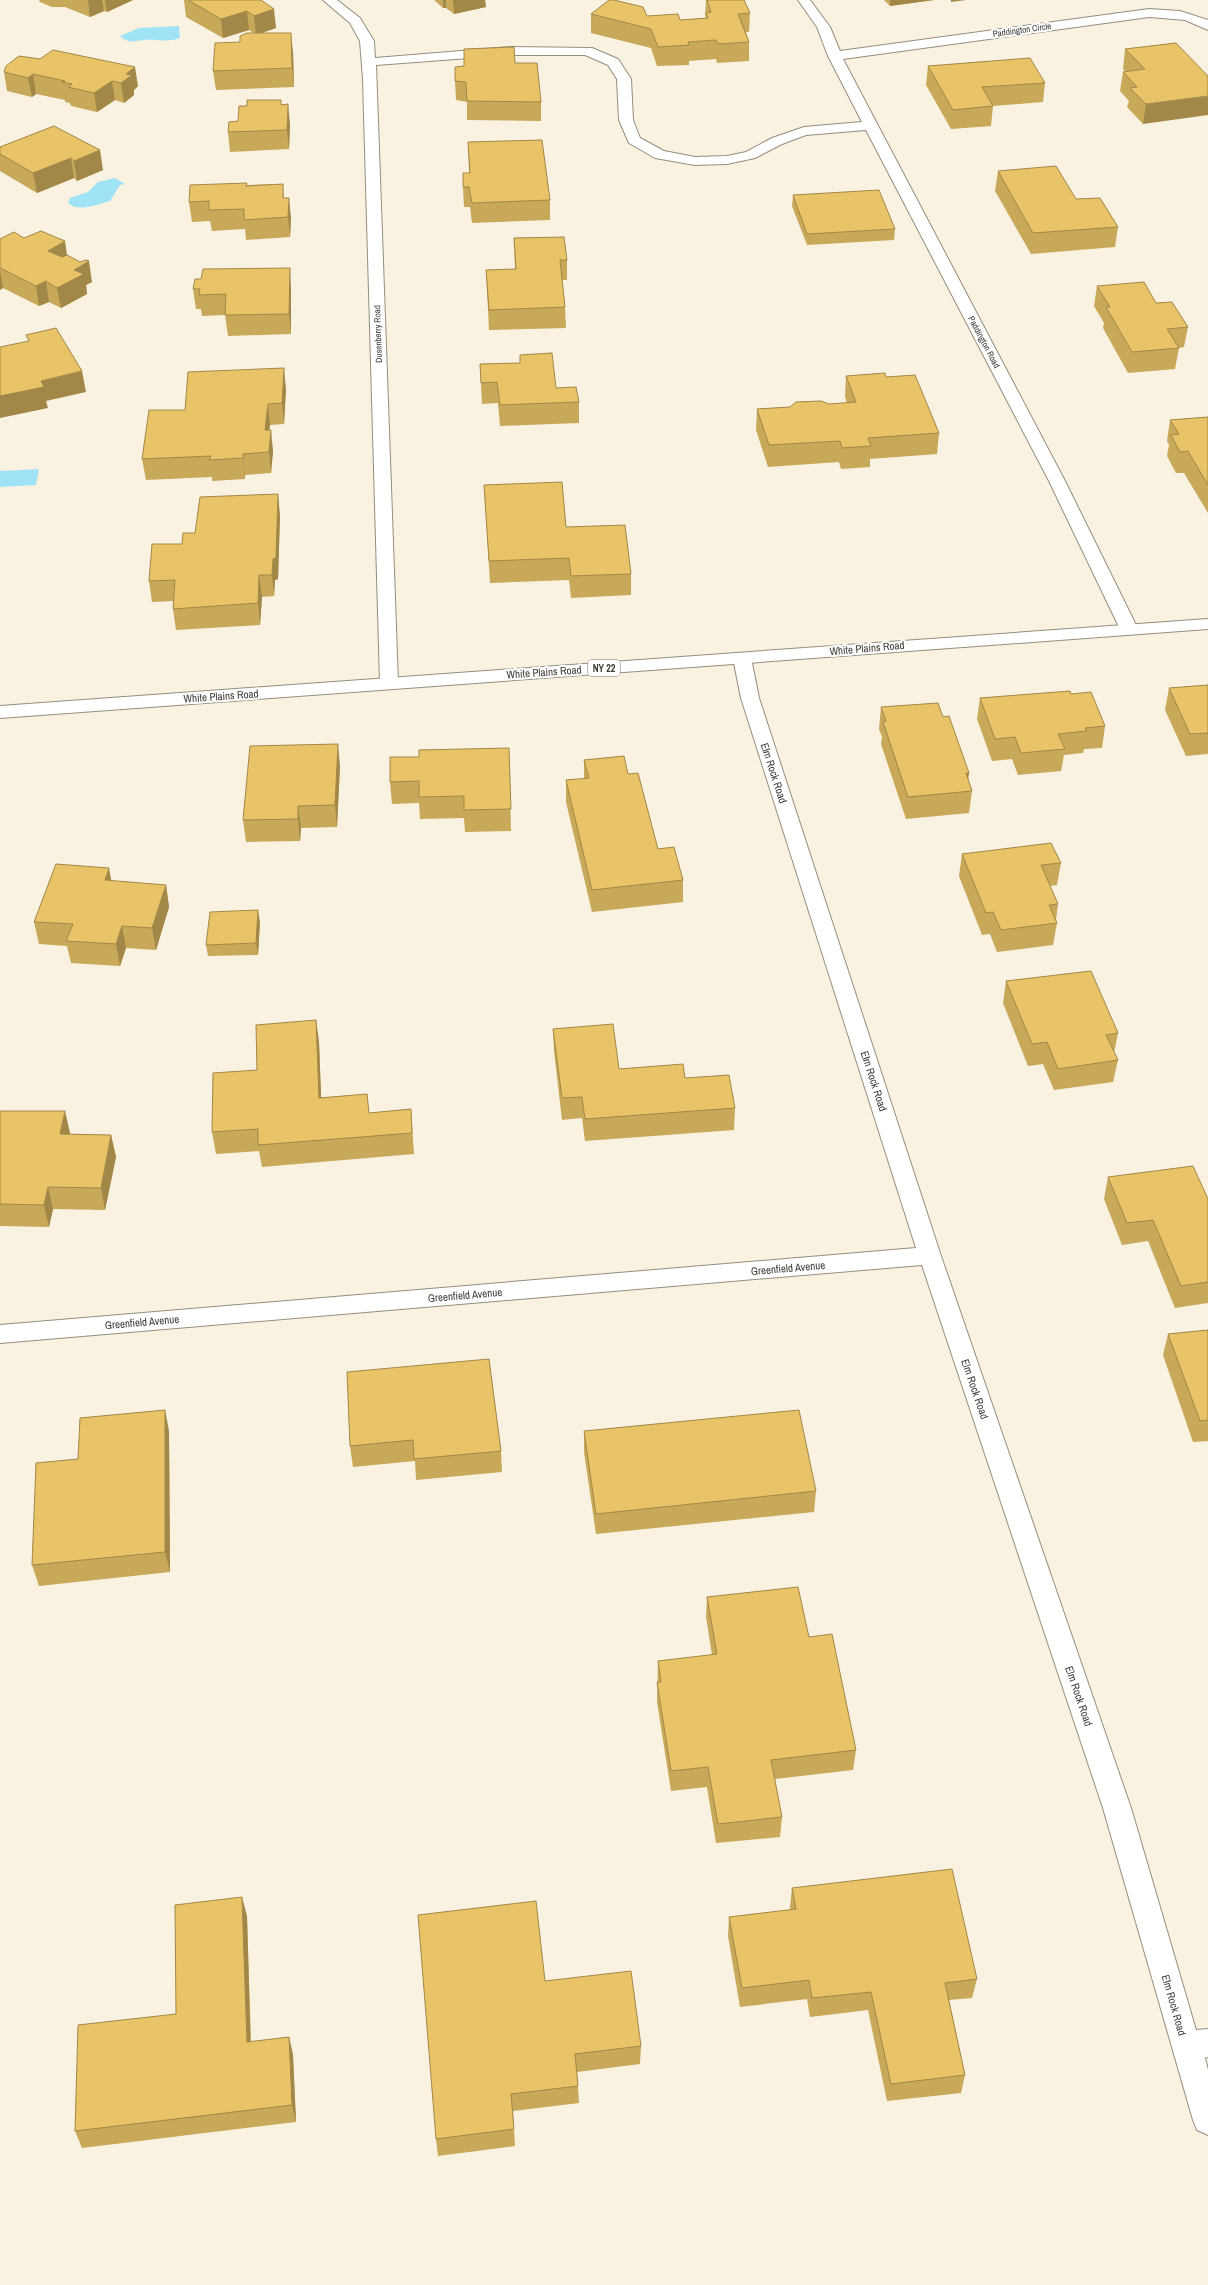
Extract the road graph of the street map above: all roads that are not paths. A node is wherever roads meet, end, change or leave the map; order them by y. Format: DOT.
graph roads {
  1 [pos="329,0"];
  2 [pos="804,0"];
  3 [pos="1208,26"];
  4 [pos="835,56"];
  5 [pos="368,62"];
  6 [pos="871,125"];
  7 [pos="1208,624"];
  8 [pos="1129,629"];
  9 [pos="742,658"];
  10 [pos="389,683"];
  11 [pos="0,712"];
  12 [pos="930,1256"];
  13 [pos="0,1334"];
  14 [pos="1197,2044"];
  15 [pos="1208,2120"];
  1 -- 5 [label="street, Dusenberry Road"];
  2 -- 4 [label="street, Paddington Road"];
  3 -- 4 [label="street, Paddington Circle"];
  4 -- 6 [label="street, Paddington Road"];
  5 -- 6 [label="street"];
  5 -- 10 [label="street, Dusenberry Road"];
  6 -- 8 [label="street, Paddington Road"];
  7 -- 8 [label="street, White Plains Road / NY 22"];
  8 -- 9 [label="street, White Plains Road / NY 22"];
  9 -- 10 [label="street, White Plains Road / NY 22"];
  9 -- 12 [label="street, Elm Rock Road"];
  10 -- 11 [label="street, White Plains Road / NY 22"];
  12 -- 13 [label="street, Greenfield Avenue"];
  12 -- 14 [label="street, Elm Rock Road"];
  14 -- 15 [label="street, Elm Rock Road"];
}
